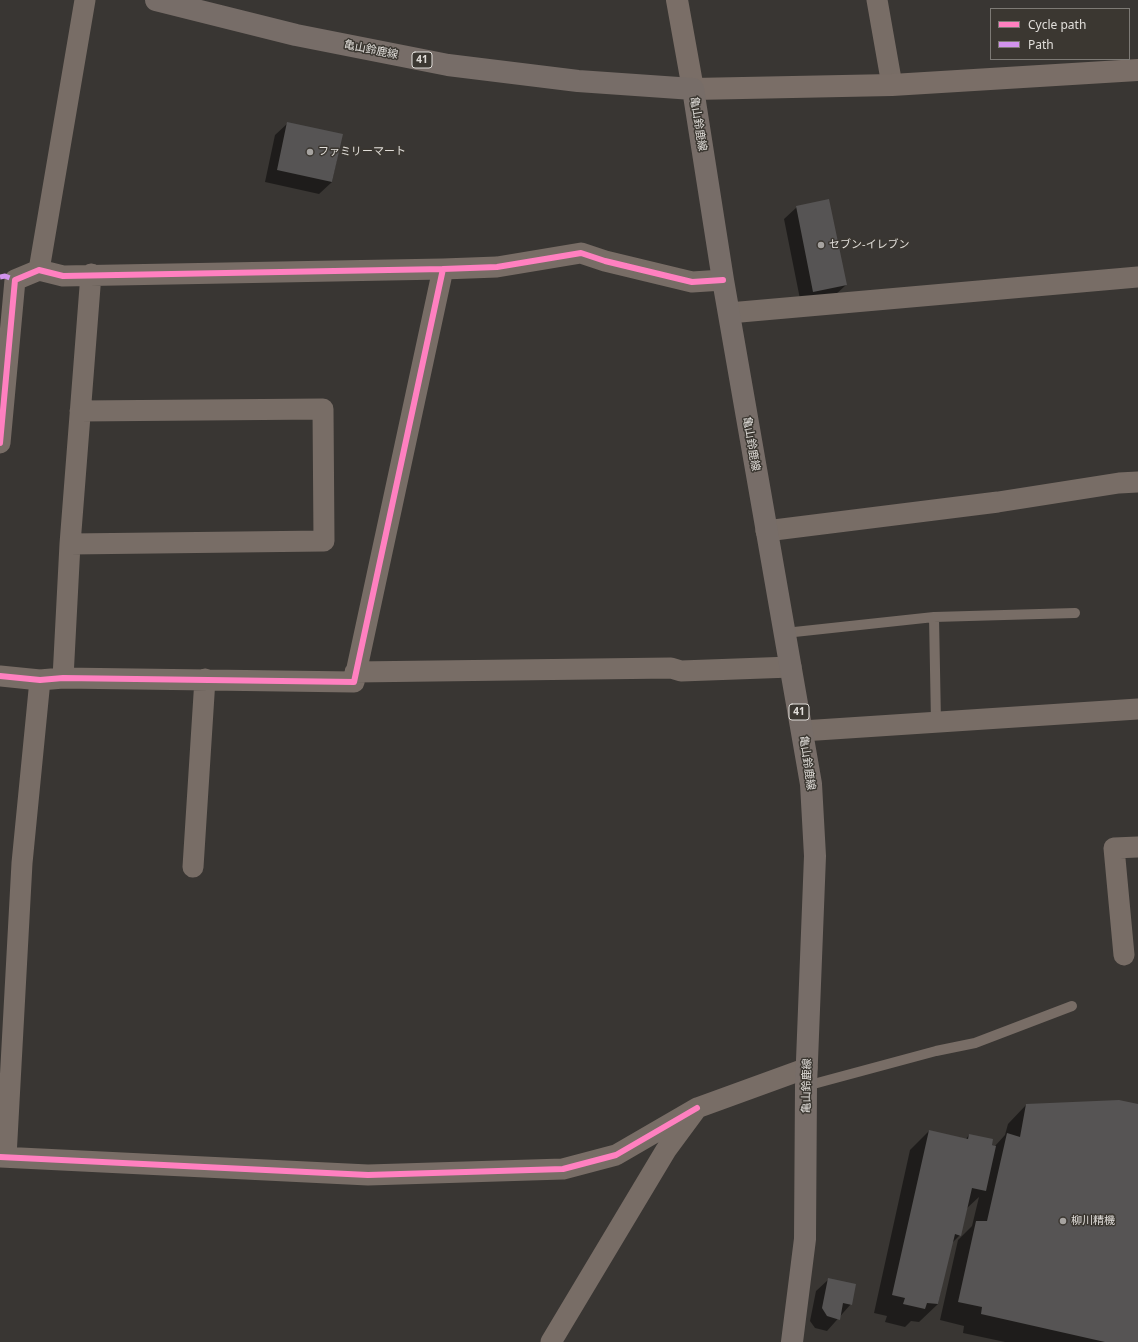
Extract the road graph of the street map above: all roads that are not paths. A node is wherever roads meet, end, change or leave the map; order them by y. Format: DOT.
graph roads {
  1 [pos="84,0"];
  2 [pos="156,0"];
  3 [pos="677,0"];
  4 [pos="877,0"];
  5 [pos="1138,70"];
  6 [pos="892,85"];
  7 [pos="693,89"];
  8 [pos="443,268"];
  9 [pos="39,270"];
  10 [pos="90,274"];
  11 [pos="1138,277"];
  12 [pos="723,280"];
  13 [pos="729,313"];
  14 [pos="80,411"];
  15 [pos="0,443"];
  16 [pos="1138,482"];
  17 [pos="766,531"];
  18 [pos="70,544"];
  19 [pos="1075,613"];
  20 [pos="934,617"];
  21 [pos="784,633"];
  22 [pos="791,667"];
  23 [pos="355,672"];
  24 [pos="0,676"];
  25 [pos="63,678"];
  26 [pos="205,679"];
  27 [pos="40,680"];
  28 [pos="1138,709"];
  29 [pos="936,722"];
  30 [pos="802,731"];
  31 [pos="1138,847"];
  32 [pos="193,867"];
  33 [pos="1124,955"];
  34 [pos="1072,1006"];
  35 [pos="807,1077"];
  36 [pos="697,1108"];
  37 [pos="3,1157"];
  38 [pos="551,1342"];
  39 [pos="792,1342"];
  1 -- 9 [label="street"];
  2 -- 7 [label="main road, 亀山鈴鹿線 / 41"];
  3 -- 7 [label="street"];
  4 -- 6 [label="street"];
  5 -- 6 [label="street"];
  6 -- 7 [label="street"];
  7 -- 12 [label="main road, 亀山鈴鹿線 / 41"];
  8 -- 10 [label="street"];
  8 -- 12 [label="street"];
  8 -- 23 [label="street"];
  9 -- 10 [label="street"];
  9 -- 15 [label="street"];
  10 -- 14 [label="street"];
  11 -- 13 [label="street"];
  12 -- 13 [label="main road, 亀山鈴鹿線 / 41"];
  13 -- 17 [label="main road, 亀山鈴鹿線 / 41"];
  14 -- 18 [label="street"];
  14 -- 18 [label="street"];
  16 -- 17 [label="street"];
  17 -- 21 [label="main road, 亀山鈴鹿線 / 41"];
  18 -- 25 [label="street"];
  19 -- 20 [label="lane"];
  20 -- 21 [label="lane"];
  20 -- 29 [label="lane"];
  21 -- 22 [label="main road, 亀山鈴鹿線 / 41"];
  22 -- 23 [label="street"];
  22 -- 30 [label="main road, 亀山鈴鹿線 / 41"];
  23 -- 26 [label="street"];
  24 -- 27 [label="street"];
  25 -- 26 [label="street"];
  25 -- 27 [label="street"];
  26 -- 32 [label="street"];
  27 -- 37 [label="street"];
  28 -- 29 [label="street"];
  29 -- 30 [label="street"];
  30 -- 35 [label="main road, 亀山鈴鹿線 / 41"];
  31 -- 33 [label="street"];
  34 -- 35 [label="lane"];
  35 -- 36 [label="street"];
  35 -- 39 [label="main road, 亀山鈴鹿線 / 41"];
  36 -- 37 [label="street"];
  36 -- 38 [label="street"];
}
